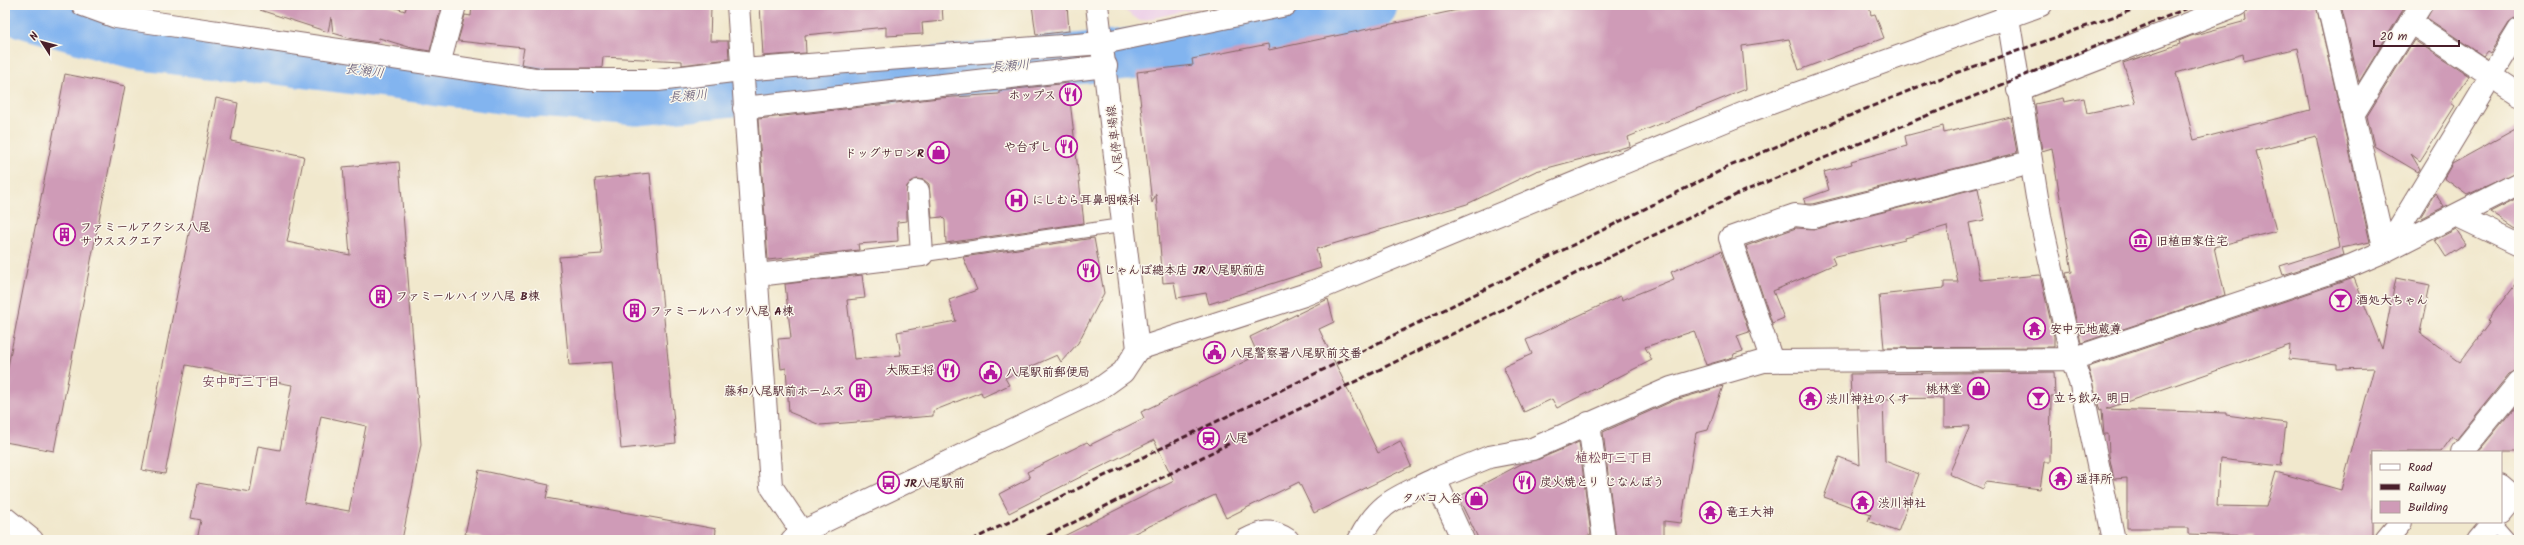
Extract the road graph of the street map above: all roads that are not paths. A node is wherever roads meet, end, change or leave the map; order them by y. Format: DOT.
graph roads {
  1 [pos="82,5"];
  2 [pos="455,5"];
  3 [pos="738,5"];
  4 [pos="1097,5"];
  5 [pos="1286,5"];
  6 [pos="2041,5"];
  7 [pos="2237,5"];
  8 [pos="2328,5"];
  9 [pos="119,11"];
  10 [pos="2007,11"];
  11 [pos="2416,13"];
  12 [pos="2519,30"];
  13 [pos="1104,53"];
  14 [pos="439,64"];
  15 [pos="2491,76"];
  16 [pos="742,89"];
  17 [pos="2018,90"];
  18 [pos="2519,94"];
  19 [pos="2354,113"];
  20 [pos="2031,162"];
  21 [pos="2519,183"];
  22 [pos="918,191"];
  23 [pos="2456,215"];
  24 [pos="1124,225"];
  25 [pos="2519,245"];
  26 [pos="2385,251"];
  27 [pos="922,255"];
  28 [pos="758,274"];
  29 [pos="1138,349"];
  30 [pos="2072,359"];
  31 [pos="1772,361"];
  32 [pos="2519,382"];
  33 [pos="1589,422"];
  34 [pos="2463,451"];
  35 [pos="1435,479"];
  36 [pos="2502,487"];
  37 [pos="2502,512"];
  38 [pos="5,518"];
  39 [pos="2401,523"];
  40 [pos="2493,523"];
  41 [pos="2498,523"];
  42 [pos="797,536"];
  43 [pos="32,540"];
  44 [pos="1246,540"];
  45 [pos="1288,540"];
  46 [pos="1359,540"];
  47 [pos="1463,540"];
  48 [pos="1604,540"];
  49 [pos="2114,540"];
  50 [pos="2386,540"];
  51 [pos="2478,540"];
  52 [pos="2508,540"];
  1 -- 9 [label="street"];
  2 -- 14 [label="street"];
  3 -- 16 [label="street"];
  4 -- 13 [label="street, 八尾停車場線"];
  5 -- 13 [label="street"];
  6 -- 10 [label="street"];
  7 -- 17 [label="street"];
  8 -- 19 [label="street"];
  9 -- 14 [label="street"];
  10 -- 17 [label="street"];
  10 -- 29 [label="street"];
  11 -- 15 [label="street"];
  11 -- 19 [label="street"];
  12 -- 15 [label="street"];
  13 -- 16 [label="street"];
  13 -- 16 [label="street"];
  13 -- 24 [label="street, 八尾停車場線"];
  14 -- 16 [label="street"];
  15 -- 18 [label="street"];
  15 -- 26 [label="street"];
  16 -- 28 [label="street"];
  17 -- 20 [label="street"];
  19 -- 26 [label="street"];
  20 -- 30 [label="street"];
  20 -- 31 [label="street"];
  21 -- 23 [label="street"];
  22 -- 27 [label="street"];
  23 -- 25 [label="street"];
  23 -- 26 [label="street"];
  24 -- 27 [label="lane"];
  24 -- 29 [label="street, 八尾停車場線"];
  26 -- 30 [label="street"];
  27 -- 28 [label="street"];
  28 -- 42 [label="street"];
  29 -- 42 [label="street"];
  30 -- 31 [label="street"];
  30 -- 49 [label="street"];
  31 -- 33 [label="street"];
  32 -- 34 [label="street"];
  33 -- 35 [label="street"];
  33 -- 48 [label="street"];
  35 -- 46 [label="street"];
  35 -- 47 [label="street"];
  36 -- 37 [label="street"];
  38 -- 43 [label="street"];
  39 -- 50 [label="street"];
  40 -- 51 [label="street"];
  41 -- 52 [label="lane"];
  44 -- 45 [label="street"];
}
